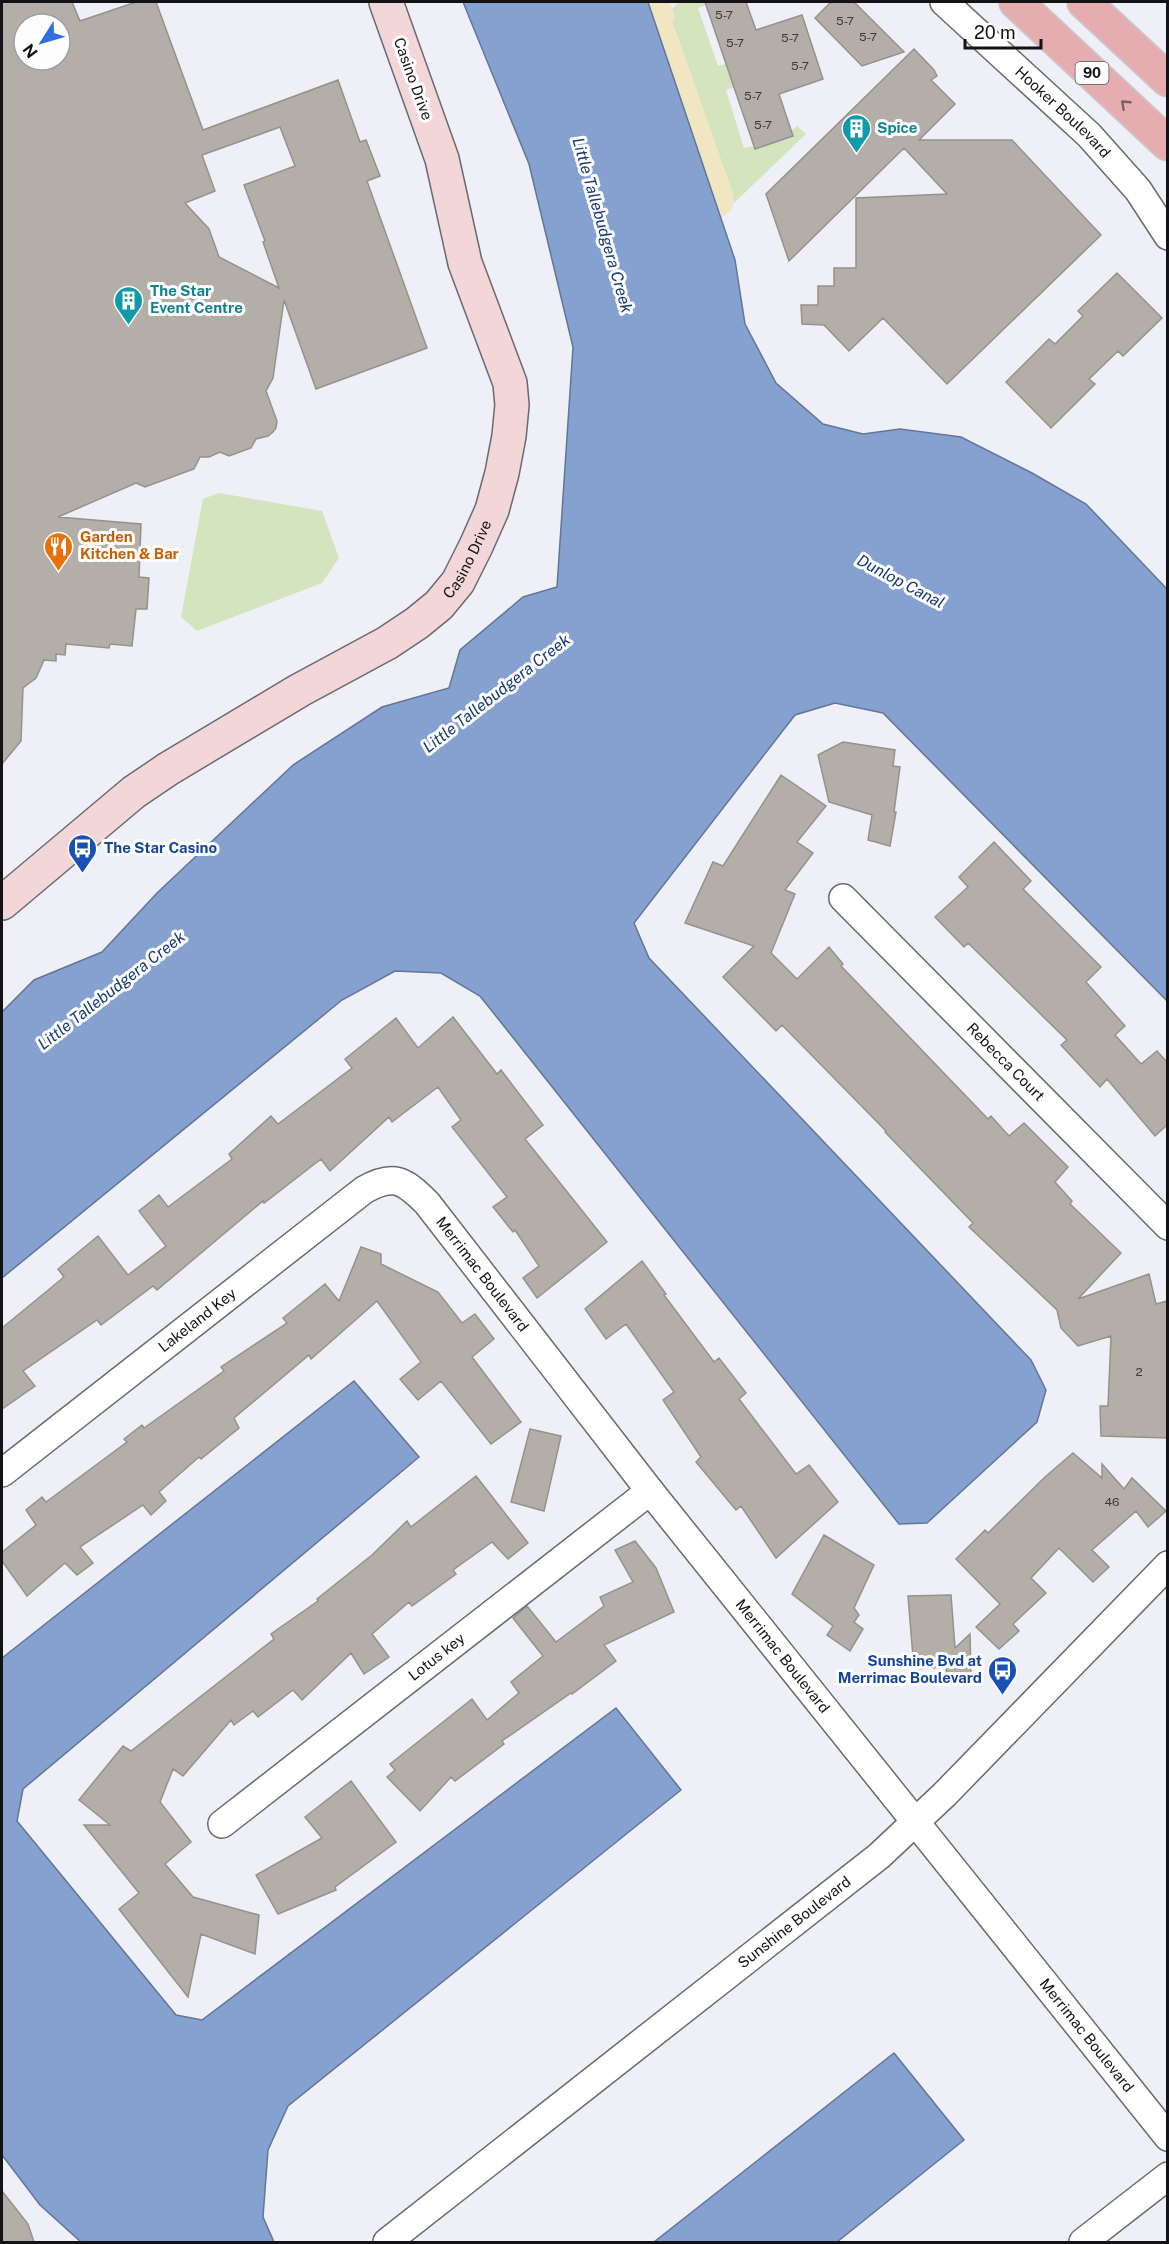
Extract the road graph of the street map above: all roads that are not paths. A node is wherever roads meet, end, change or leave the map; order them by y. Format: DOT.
graph roads {
  1 [pos="386,2"];
  2 [pos="944,2"];
  3 [pos="1016,2"];
  4 [pos="1084,2"];
  5 [pos="1167,80"];
  6 [pos="1167,144"];
  7 [pos="1167,237"];
  8 [pos="843,898"];
  9 [pos="2,903"];
  10 [pos="398,1180"];
  11 [pos="1167,1226"];
  12 [pos="2,1473"];
  13 [pos="650,1491"];
  14 [pos="1167,1565"];
  15 [pos="916,1822"];
  16 [pos="222,1824"];
  17 [pos="1167,2137"];
  18 [pos="1167,2176"];
  19 [pos="387,2242"];
  20 [pos="1083,2242"];
  1 -- 9 [label="street, Casino Drive"];
  2 -- 7 [label="street, Hooker Boulevard"];
  6 -- 3 [label="main road, 90, one-way"];
  4 -- 5 [label="main road"];
  8 -- 11 [label="street, Rebecca Court"];
  10 -- 12 [label="street, Lakeland Key"];
  10 -- 13 [label="street, Merrimac Boulevard"];
  13 -- 15 [label="street, Merrimac Boulevard"];
  13 -- 16 [label="street, Lotus key"];
  14 -- 15 [label="street, Sunshine Boulevard"];
  15 -- 17 [label="street, Merrimac Boulevard"];
  15 -- 19 [label="street, Sunshine Boulevard"];
  18 -- 20 [label="street"];
}
